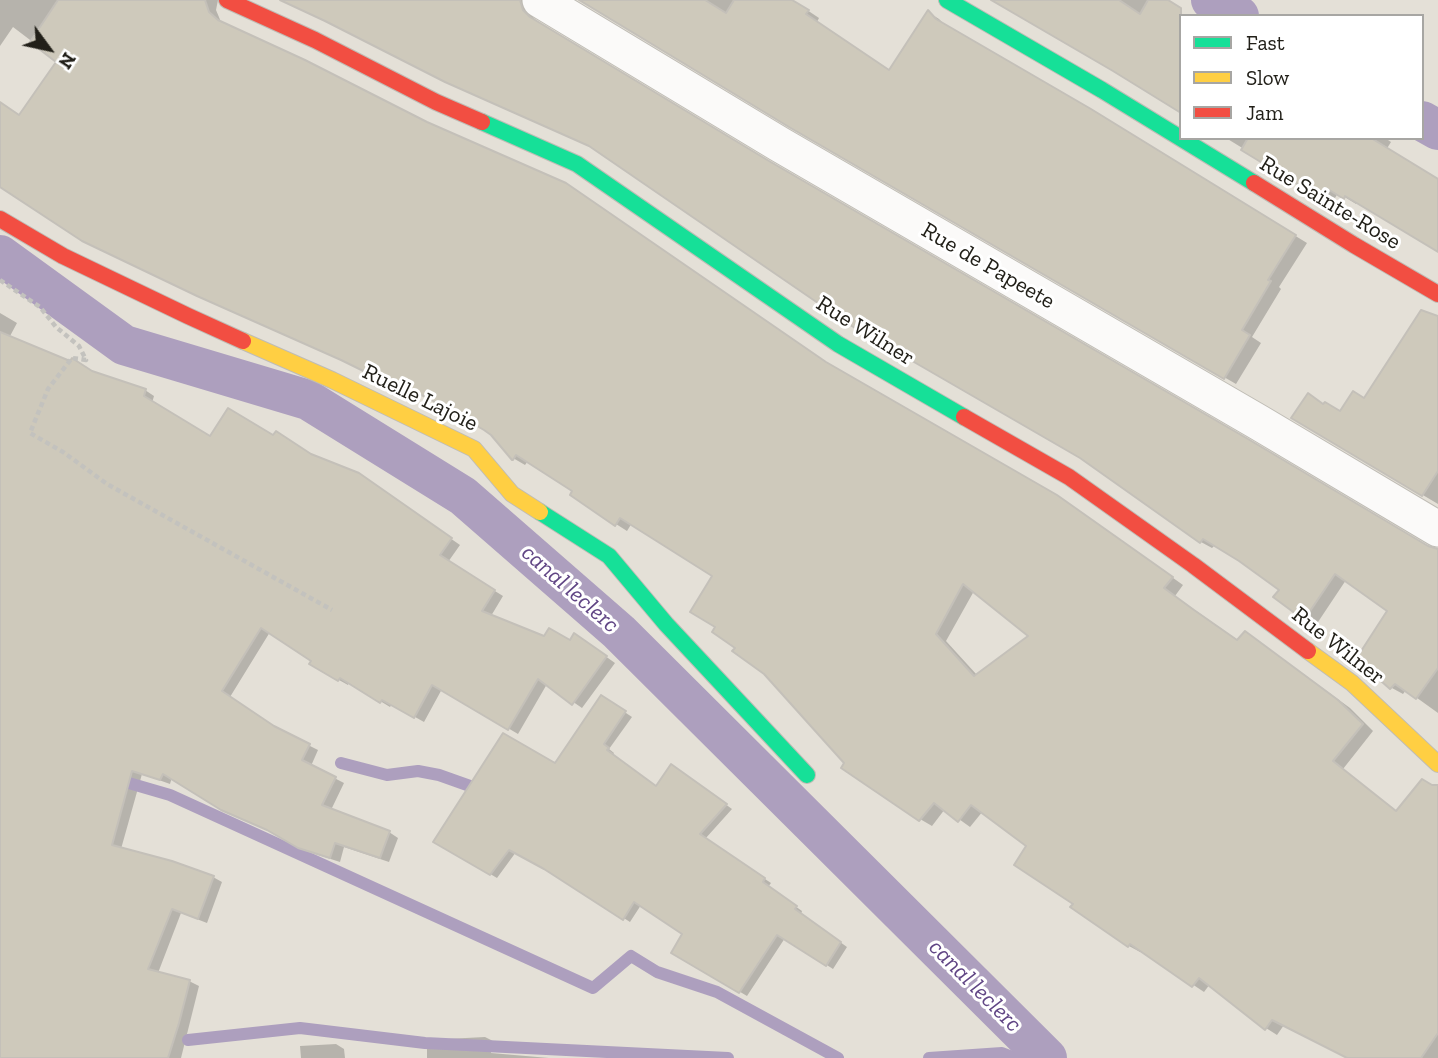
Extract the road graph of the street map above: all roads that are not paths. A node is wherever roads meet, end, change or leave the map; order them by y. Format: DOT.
graph roads {
  1 [pos="227,0"];
  2 [pos="540,0"];
  3 [pos="947,0"];
  4 [pos="1179,137"];
  5 [pos="1183,140"];
  6 [pos="0,219"];
  7 [pos="1438,294"];
  8 [pos="1438,529"];
  9 [pos="1438,764"];
  10 [pos="807,775"];
  1 -- 9 [label="street, Rue Wilner"];
  2 -- 8 [label="street, Rue de Papeete"];
  3 -- 4 [label="street, Rue Sainte-Rose"];
  5 -- 7 [label="street, Rue Sainte-Rose"];
  6 -- 10 [label="street, Ruelle Lajoie"];
}
